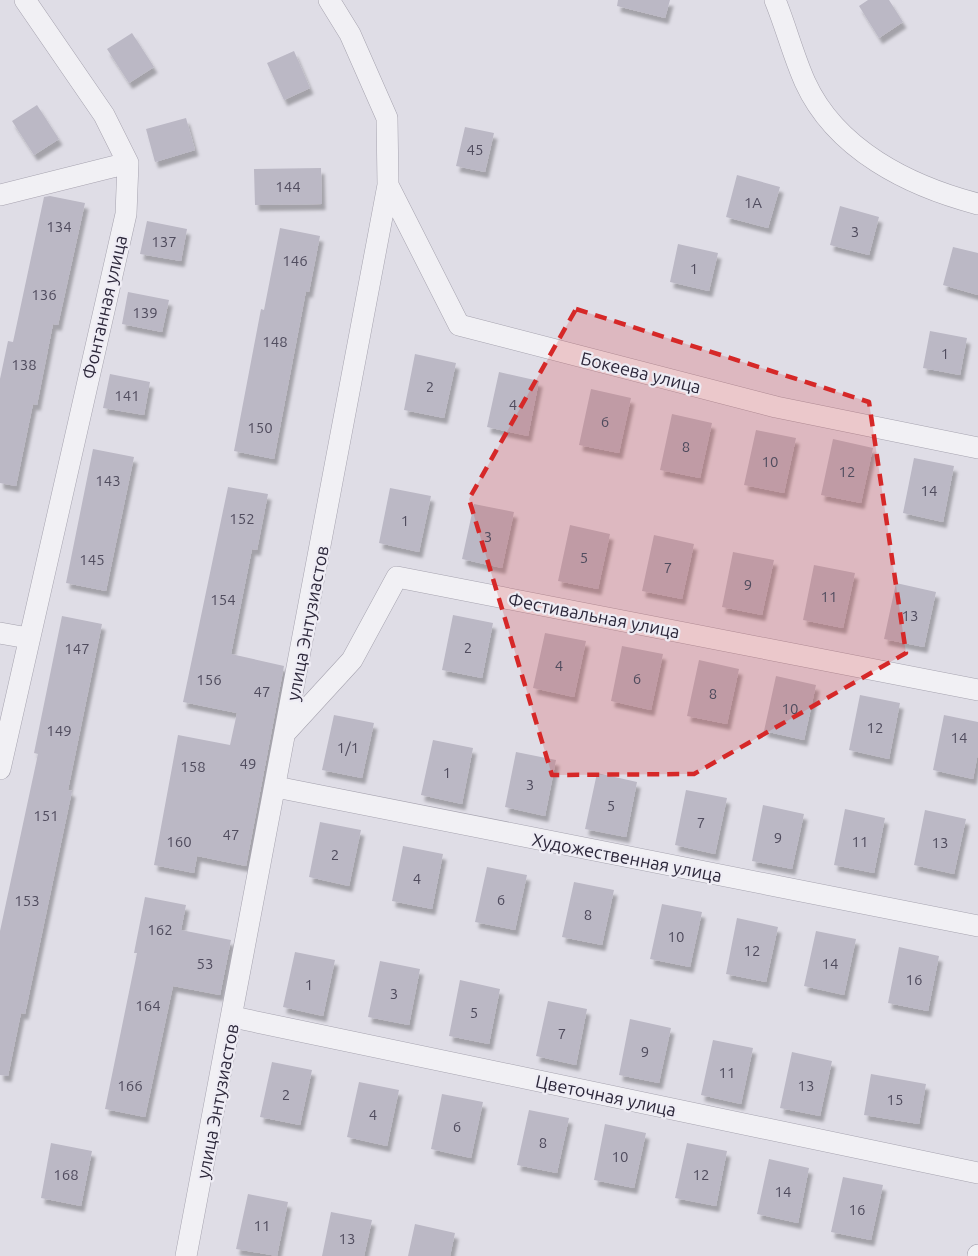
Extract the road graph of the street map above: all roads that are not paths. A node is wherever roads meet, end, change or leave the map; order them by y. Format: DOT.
graph roads {
  1 [pos="25,0"];
  2 [pos="329,0"];
  3 [pos="775,0"];
  4 [pos="128,163"];
  5 [pos="388,185"];
  6 [pos="0,195"];
  7 [pos="978,204"];
  8 [pos="978,448"];
  9 [pos="0,633"];
  10 [pos="28,638"];
  11 [pos="978,690"];
  12 [pos="287,732"];
  13 [pos="0,769"];
  14 [pos="276,787"];
  15 [pos="978,926"];
  16 [pos="233,1017"];
  17 [pos="978,1173"];
  18 [pos="186,1256"];
  1 -- 4 [label="street, Фонтанная улица"];
  2 -- 5 [label="street, улица Энтузиастов"];
  3 -- 7 [label="street"];
  4 -- 6 [label="street"];
  4 -- 10 [label="street, Фонтанная улица"];
  5 -- 8 [label="street, Бокеева улица"];
  5 -- 12 [label="street, улица Энтузиастов"];
  9 -- 10 [label="street"];
  10 -- 13 [label="street, Фонтанная улица"];
  11 -- 12 [label="street, Фестивальная улица"];
  12 -- 14 [label="street, улица Энтузиастов"];
  14 -- 15 [label="street, Художественная улица"];
  14 -- 16 [label="street, улица Энтузиастов"];
  16 -- 17 [label="street, Цветочная улица"];
  16 -- 18 [label="street, улица Энтузиастов"];
}
